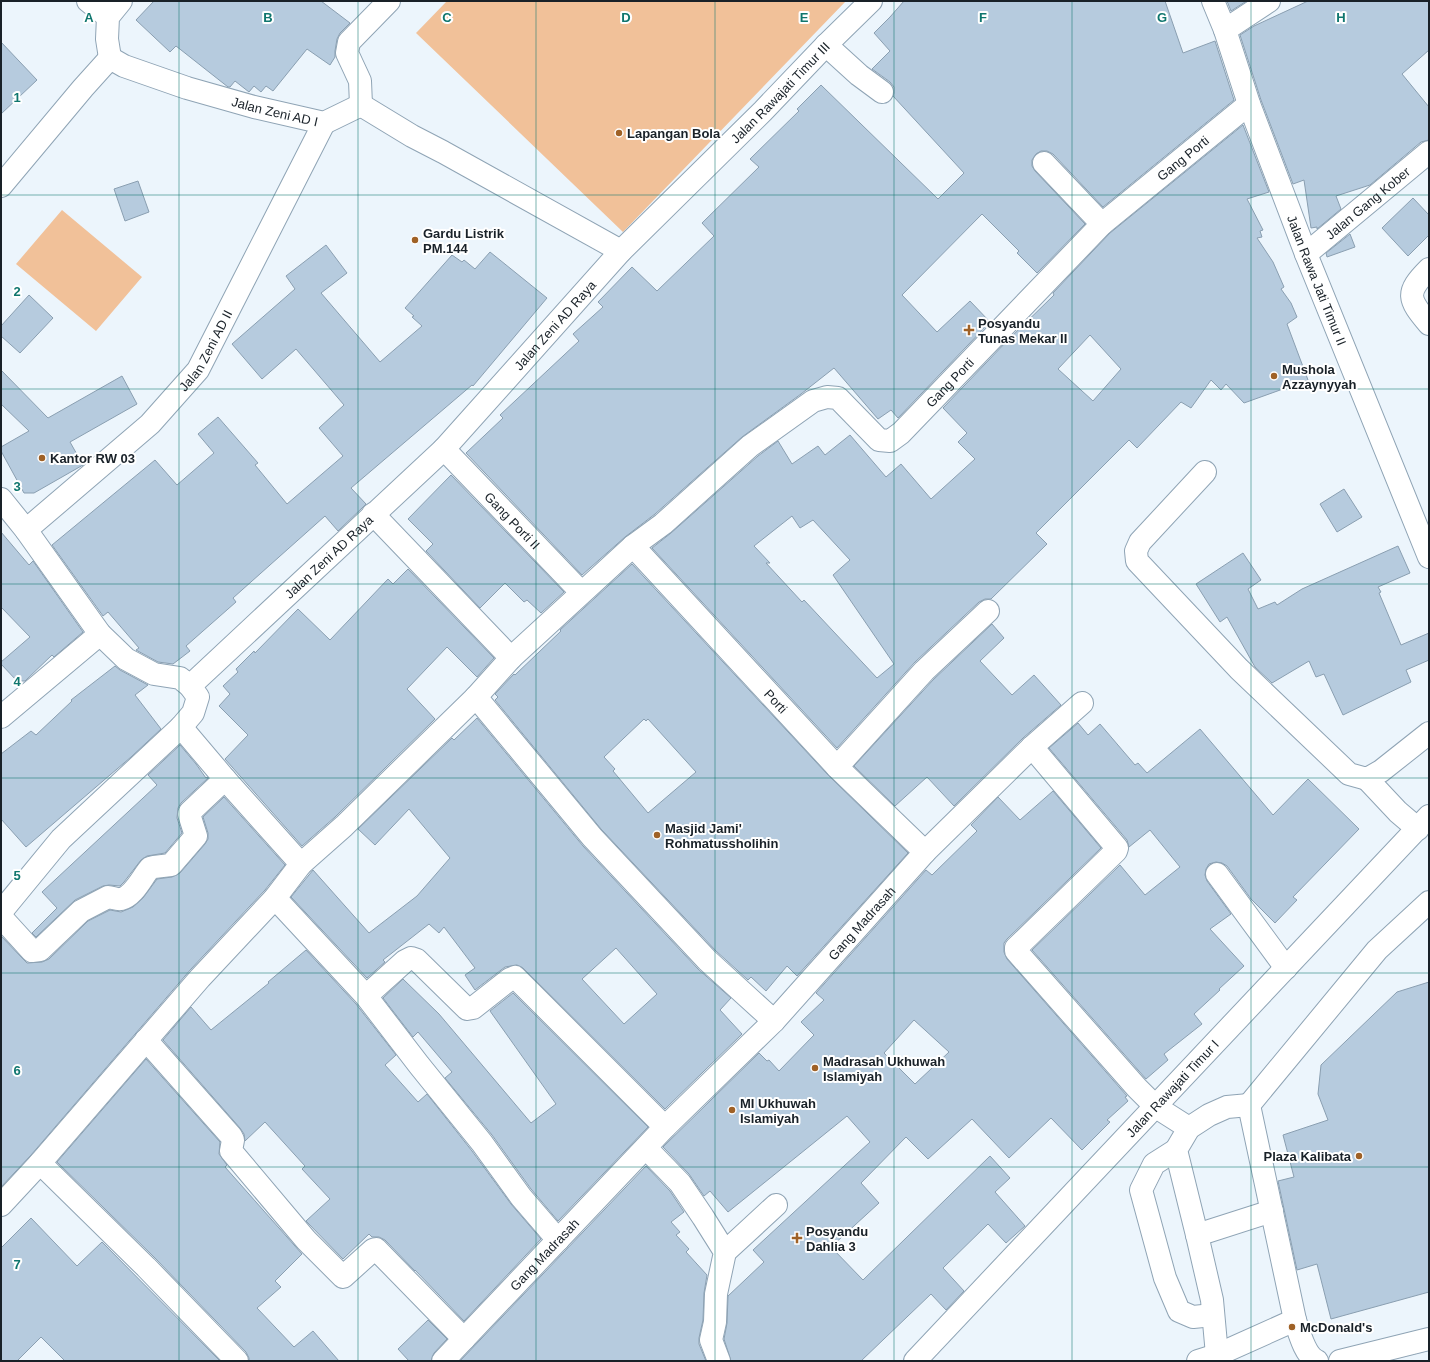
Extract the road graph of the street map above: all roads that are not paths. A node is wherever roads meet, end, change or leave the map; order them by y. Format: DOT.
graph roads {
  1 [pos="88,1"];
  2 [pos="389,1"];
  3 [pos="871,1"];
  4 [pos="1213,1"];
  5 [pos="1269,1"];
  6 [pos="115,9"];
  7 [pos="1225,30"];
  8 [pos="826,45"];
  9 [pos="110,58"];
  10 [pos="882,92"];
  11 [pos="1249,104"];
  12 [pos="361,105"];
  13 [pos="324,123"];
  14 [pos="1429,152"];
  15 [pos="1044,163"];
  16 [pos="1,186"];
  17 [pos="1102,224"];
  18 [pos="621,251"];
  19 [pos="1306,254"];
  20 [pos="1429,269"];
  21 [pos="1429,324"];
  22 [pos="444,449"];
  23 [pos="1205,472"];
  24 [pos="1,499"];
  25 [pos="373,514"];
  26 [pos="26,530"];
  27 [pos="633,546"];
  28 [pos="1429,557"];
  29 [pos="581,592"];
  30 [pos="988,611"];
  31 [pos="100,634"];
  32 [pos="511,658"];
  33 [pos="190,686"];
  34 [pos="476,697"];
  35 [pos="1082,703"];
  36 [pos="1,717"];
  37 [pos="181,726"];
  38 [pos="1429,733"];
  39 [pos="1032,747"];
  40 [pos="837,767"];
  41 [pos="225,779"];
  42 [pos="1367,779"];
  43 [pos="1423,822"];
  44 [pos="925,852"];
  45 [pos="301,864"];
  46 [pos="1217,874"];
  47 [pos="274,898"];
  48 [pos="1429,902"];
  49 [pos="1,912"];
  50 [pos="1,917"];
  51 [pos="1286,968"];
  52 [pos="366,996"];
  53 [pos="774,1021"];
  54 [pos="146,1040"];
  55 [pos="1249,1105"];
  56 [pos="1156,1107"];
  57 [pos="665,1127"];
  58 [pos="1189,1128"];
  59 [pos="646,1148"];
  60 [pos="1176,1150"];
  61 [pos="40,1162"];
  62 [pos="1,1205"];
  63 [pos="776,1205"];
  64 [pos="1272,1211"];
  65 [pos="1197,1235"];
  66 [pos="558,1240"];
  67 [pos="724,1252"];
  68 [pos="1213,1315"];
  69 [pos="1295,1320"];
  70 [pos="1429,1338"];
  71 [pos="464,1339"];
  72 [pos="1208,1358"];
  73 [pos="237,1361"];
  74 [pos="443,1361"];
  75 [pos="719,1361"];
  76 [pos="915,1361"];
  77 [pos="1317,1361"];
  78 [pos="1340,1361"];
  1 -- 6 [label="street"];
  2 -- 12 [label="street"];
  3 -- 8 [label="street, Jalan Rawajati Timur III"];
  4 -- 7 [label="street, Jalan Rawa Jati Timur II"];
  5 -- 7 [label="street"];
  6 -- 9 [label="street"];
  7 -- 11 [label="street, Jalan Rawa Jati Timur II"];
  8 -- 10 [label="street"];
  8 -- 18 [label="street, Jalan Rawajati Timur III"];
  9 -- 13 [label="street, Jalan Zeni AD I"];
  9 -- 16 [label="street"];
  11 -- 17 [label="street, Gang Porti"];
  11 -- 19 [label="street, Jalan Rawa Jati Timur II"];
  12 -- 13 [label="street, Jalan Zeni AD I"];
  12 -- 18 [label="street"];
  13 -- 26 [label="street, Jalan Zeni AD II"];
  14 -- 19 [label="street, Jalan Gang Kober"];
  15 -- 17 [label="street"];
  17 -- 27 [label="street, Gang Porti"];
  18 -- 22 [label="street, Jalan Zeni AD Raya"];
  19 -- 28 [label="street, Jalan Rawa Jati Timur II"];
  20 -- 21 [label="street"];
  22 -- 25 [label="street, Jalan Zeni AD Raya"];
  22 -- 29 [label="street, Gang Porti II"];
  23 -- 42 [label="street"];
  24 -- 26 [label="street"];
  25 -- 32 [label="street"];
  25 -- 33 [label="street, Jalan Zeni AD Raya"];
  26 -- 31 [label="street"];
  27 -- 29 [label="street"];
  27 -- 40 [label="street, Porti"];
  29 -- 32 [label="street"];
  30 -- 40 [label="street"];
  31 -- 33 [label="street"];
  31 -- 36 [label="street"];
  32 -- 34 [label="street"];
  33 -- 37 [label="street"];
  34 -- 45 [label="street"];
  34 -- 53 [label="street"];
  35 -- 39 [label="street, Gang Madrasah"];
  37 -- 41 [label="street"];
  37 -- 49 [label="street"];
  38 -- 42 [label="street"];
  39 -- 44 [label="street, Gang Madrasah"];
  39 -- 56 [label="street"];
  40 -- 44 [label="street, Porti"];
  41 -- 45 [label="street"];
  41 -- 50 [label="street"];
  42 -- 43 [label="street"];
  43 -- 51 [label="street, Jalan Rawajati Timur I"];
  44 -- 53 [label="street, Gang Madrasah"];
  45 -- 47 [label="street"];
  46 -- 51 [label="street"];
  47 -- 52 [label="street"];
  47 -- 54 [label="street"];
  48 -- 55 [label="street"];
  51 -- 56 [label="street, Jalan Rawajati Timur I"];
  52 -- 57 [label="street"];
  52 -- 66 [label="street"];
  53 -- 57 [label="street, Gang Madrasah"];
  54 -- 61 [label="street"];
  54 -- 71 [label="street"];
  55 -- 58 [label="street"];
  55 -- 64 [label="street"];
  56 -- 58 [label="street"];
  56 -- 76 [label="street, Jalan Rawajati Timur I"];
  57 -- 59 [label="street, Gang Madrasah"];
  58 -- 60 [label="street"];
  59 -- 66 [label="street, Gang Madrasah"];
  59 -- 67 [label="street"];
  60 -- 65 [label="street"];
  60 -- 68 [label="street"];
  61 -- 62 [label="street"];
  61 -- 73 [label="street"];
  63 -- 67 [label="street"];
  64 -- 65 [label="street"];
  64 -- 69 [label="street"];
  65 -- 68 [label="street"];
  66 -- 71 [label="street, Gang Madrasah"];
  67 -- 75 [label="street"];
  68 -- 72 [label="street"];
  69 -- 72 [label="street"];
  69 -- 77 [label="street"];
  70 -- 78 [label="street"];
  71 -- 74 [label="street, Gang Madrasah"];
}
